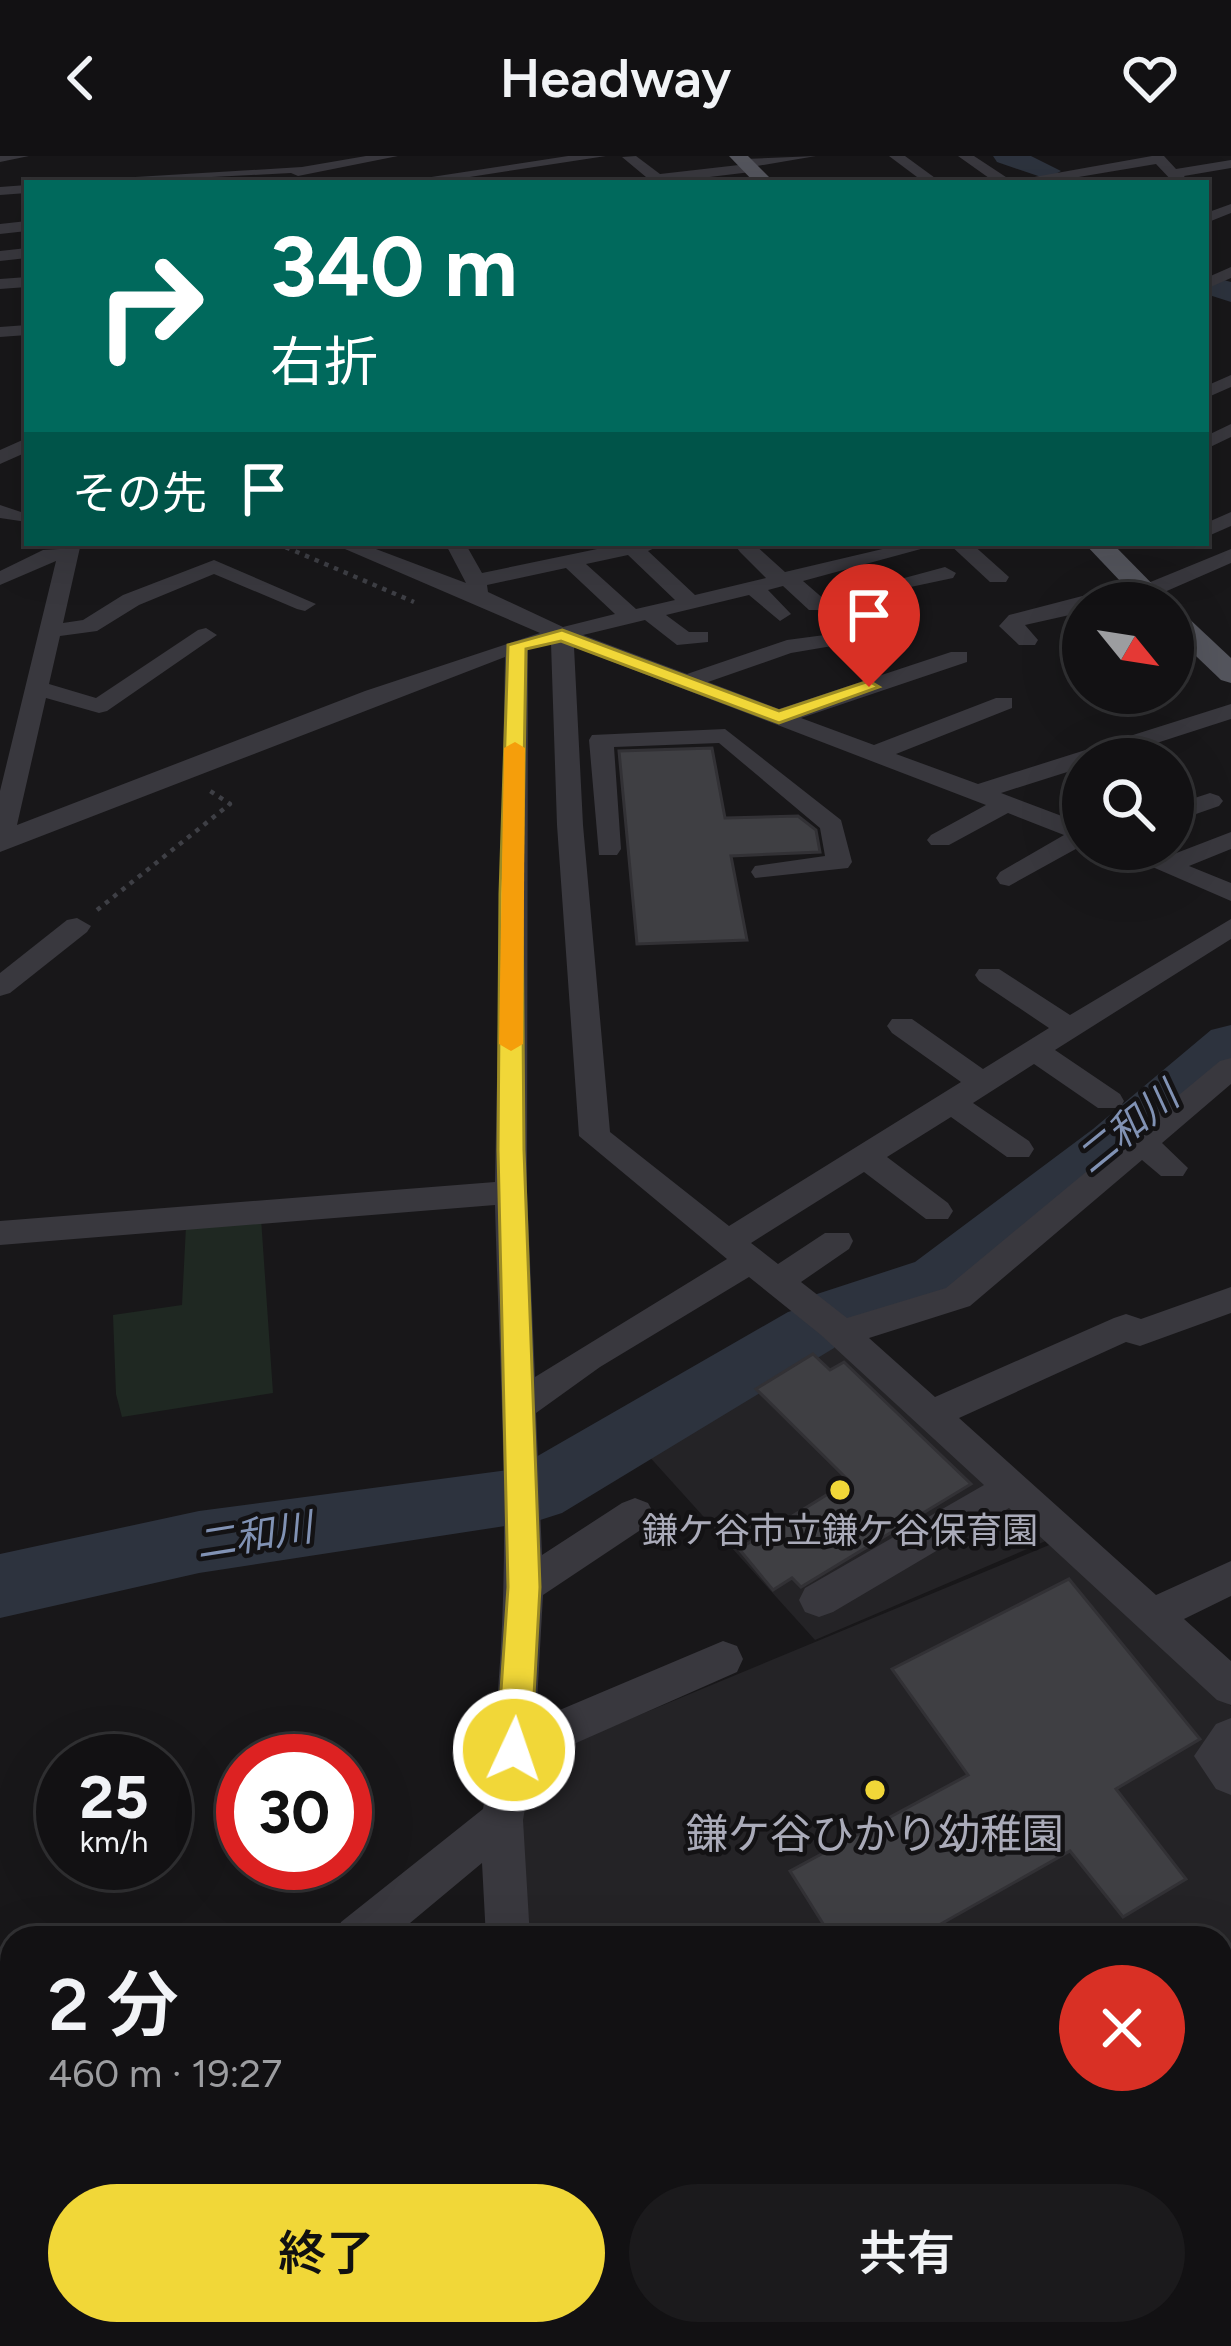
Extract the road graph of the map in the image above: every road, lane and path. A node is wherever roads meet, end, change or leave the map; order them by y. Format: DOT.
graph roads {
  1 [pos="22,156"];
  2 [pos="392,156"];
  3 [pos="599,156"];
  4 [pos="809,156"];
  5 [pos="965,156"];
  6 [pos="1053,156"];
  7 [pos="629,157"];
  8 [pos="0,158"];
  9 [pos="900,159"];
  10 [pos="923,159"];
  11 [pos="1118,159"];
  12 [pos="744,162"];
  13 [pos="528,164"];
  14 [pos="1231,164"];
  15 [pos="1081,169"];
  16 [pos="297,170"];
  17 [pos="1212,176"];
  18 [pos="103,178"];
  19 [pos="1177,178"];
  20 [pos="455,179"];
  21 [pos="547,180"];
  22 [pos="931,180"];
  23 [pos="1001,180"];
  24 [pos="1030,180"];
  25 [pos="1101,180"];
  26 [pos="1231,184"];
  27 [pos="24,336"];
  28 [pos="17,355"];
  29 [pos="22,436"];
  30 [pos="0,458"];
  31 [pos="282,546"];
  32 [pos="350,546"];
  33 [pos="456,546"];
  34 [pos="642,546"];
  35 [pos="834,546"];
  36 [pos="921,546"];
  37 [pos="962,546"];
  38 [pos="1100,546"];
  39 [pos="633,548"];
  40 [pos="747,548"];
  41 [pos="70,550"];
  42 [pos="888,554"];
  43 [pos="1231,555"];
  44 [pos="570,561"];
  45 [pos="852,562"];
  46 [pos="945,573"];
  47 [pos="998,577"];
  48 [pos="0,579"];
  49 [pos="784,579"];
  50 [pos="917,579"];
  51 [pos="1135,582"];
  52 [pos="1173,582"];
  53 [pos="752,586"];
  54 [pos="882,587"];
  55 [pos="477,588"];
  56 [pos="689,601"];
  57 [pos="305,604"];
  58 [pos="817,605"];
  59 [pos="429,608"];
  60 [pos="1062,610"];
  61 [pos="639,614"];
  62 [pos="780,614"];
  63 [pos="50,631"];
  64 [pos="877,632"];
  65 [pos="206,635"];
  66 [pos="562,635"];
  67 [pos="700,637"];
  68 [pos="1194,639"];
  69 [pos="1027,640"];
  70 [pos="517,645"];
  71 [pos="959,657"];
  72 [pos="1231,674"];
  73 [pos="687,682"];
  74 [pos="347,683"];
  75 [pos="37,688"];
  76 [pos="373,696"];
  77 [pos="1004,703"];
  78 [pos="1231,711"];
  79 [pos="783,719"];
  80 [pos="738,746"];
  81 [pos="876,753"];
  82 [pos="179,771"];
  83 [pos="977,793"];
  84 [pos="1210,801"];
  85 [pos="1006,804"];
  86 [pos="1194,807"];
  87 [pos="1062,826"];
  88 [pos="940,840"];
  89 [pos="1231,840"];
  90 [pos="0,842"];
  91 [pos="1062,846"];
  92 [pos="608,849"];
  93 [pos="1194,855"];
  94 [pos="1176,870"];
  95 [pos="764,872"];
  96 [pos="1009,878"];
  97 [pos="1231,892"];
  98 [pos="77,926"];
  99 [pos="1231,926"];
  100 [pos="989,976"];
  101 [pos="0,987"];
  102 [pos="902,1026"];
  103 [pos="1070,1028"];
  104 [pos="1034,1050"];
  105 [pos="1231,1068"];
  106 [pos="982,1083"];
  107 [pos="1109,1101"];
  108 [pos="951,1102"];
  109 [pos="1141,1143"];
  110 [pos="1018,1148"];
  111 [pos="865,1156"];
  112 [pos="1172,1168"];
  113 [pos="512,1192"];
  114 [pos="937,1211"];
  115 [pos="0,1233"];
  116 [pos="837,1240"];
  117 [pos="749,1263"];
  118 [pos="1231,1300"];
  119 [pos="829,1324"];
  120 [pos="516,1409"];
  121 [pos="933,1414"];
  122 [pos="1013,1487"];
  123 [pos="635,1514"];
  124 [pos="1231,1578"];
  125 [pos="524,1587"];
  126 [pos="819,1600"];
  127 [pos="1153,1615"];
  128 [pos="723,1659"];
  129 [pos="1231,1688"];
  130 [pos="1231,1737"];
  131 [pos="514,1750"];
  132 [pos="1231,1775"];
  133 [pos="502,1820"];
  134 [pos="372,1926"];
  135 [pos="507,1926"];
  1 -- 8 [label="street"];
  2 -- 16 [label="street"];
  3 -- 13 [label="street"];
  4 -- 12 [label="street"];
  5 -- 23 [label="street"];
  6 -- 15 [label="street"];
  7 -- 12 [label="street"];
  9 -- 10 [label="street"];
  9 -- 22 [label="street"];
  11 -- 15 [label="street"];
  11 -- 19 [label="street"];
  13 -- 20 [label="street"];
  13 -- 21 [label="street"];
  14 -- 19 [label="street"];
  15 -- 24 [label="street"];
  15 -- 25 [label="street"];
  16 -- 18 [label="street"];
  17 -- 26 [label="street"];
  27 -- 28 [label="street"];
  29 -- 30 [label="street"];
  31 -- 59 [label="path"];
  32 -- 55 [label="street"];
  33 -- 55 [label="street"];
  34 -- 39 [label="street"];
  35 -- 45 [label="street"];
  36 -- 42 [label="street"];
  37 -- 47 [label="street"];
  38 -- 51 [label="main road"];
  39 -- 44 [label="street"];
  39 -- 56 [label="street"];
  40 -- 49 [label="street"];
  41 -- 48 [label="street"];
  41 -- 63 [label="street"];
  42 -- 45 [label="street"];
  42 -- 50 [label="street"];
  43 -- 52 [label="street"];
  44 -- 55 [label="street"];
  44 -- 61 [label="street"];
  45 -- 49 [label="street"];
  46 -- 50 [label="street"];
  49 -- 53 [label="street"];
  49 -- 58 [label="street"];
  50 -- 54 [label="street"];
  53 -- 56 [label="street"];
  53 -- 62 [label="street"];
  55 -- 66 [label="street"];
  56 -- 61 [label="street"];
  57 -- 63 [label="street"];
  60 -- 69 [label="street"];
  61 -- 66 [label="street"];
  61 -- 67 [label="street"];
  63 -- 75 [label="street"];
  64 -- 73 [label="street"];
  65 -- 75 [label="street"];
  66 -- 70 [label="street"];
  66 -- 73 [label="street"];
  66 -- 117 [label="street"];
  68 -- 72 [label="main road"];
  70 -- 76 [label="street"];
  70 -- 113 [label="street"];
  71 -- 79 [label="street"];
  73 -- 79 [label="street"];
  74 -- 76 [label="street"];
  75 -- 90 [label="street"];
  76 -- 82 [label="street"];
  77 -- 81 [label="street"];
  78 -- 83 [label="street"];
  79 -- 80 [label="street"];
  79 -- 81 [label="street"];
  80 -- 92 [label="street"];
  80 -- 95 [label="street"];
  81 -- 83 [label="street"];
  82 -- 90 [label="street"];
  82 -- 98 [label="path"];
  83 -- 85 [label="street"];
  84 -- 86 [label="street"];
  85 -- 87 [label="street"];
  85 -- 88 [label="street"];
  89 -- 93 [label="street"];
  91 -- 96 [label="street"];
  94 -- 97 [label="street"];
  98 -- 101 [label="street"];
  99 -- 103 [label="street"];
  100 -- 103 [label="street"];
  102 -- 106 [label="street"];
  103 -- 104 [label="street"];
  104 -- 106 [label="street"];
  104 -- 107 [label="street"];
  105 -- 109 [label="street"];
  106 -- 108 [label="street"];
  108 -- 110 [label="street"];
  108 -- 111 [label="street"];
  109 -- 112 [label="street"];
  109 -- 119 [label="street"];
  111 -- 114 [label="street"];
  111 -- 117 [label="street"];
  113 -- 115 [label="street"];
  113 -- 120 [label="street"];
  116 -- 117 [label="street"];
  117 -- 119 [label="street"];
  117 -- 120 [label="street"];
  118 -- 121 [label="street"];
  119 -- 121 [label="street"];
  120 -- 125 [label="street"];
  121 -- 122 [label="street"];
  122 -- 126 [label="street"];
  122 -- 127 [label="street"];
  123 -- 125 [label="street"];
  124 -- 127 [label="street"];
  125 -- 131 [label="street"];
  127 -- 129 [label="street"];
  128 -- 131 [label="street"];
  130 -- 132 [label="street"];
  131 -- 133 [label="street"];
  133 -- 134 [label="street"];
  133 -- 135 [label="street"];
}
